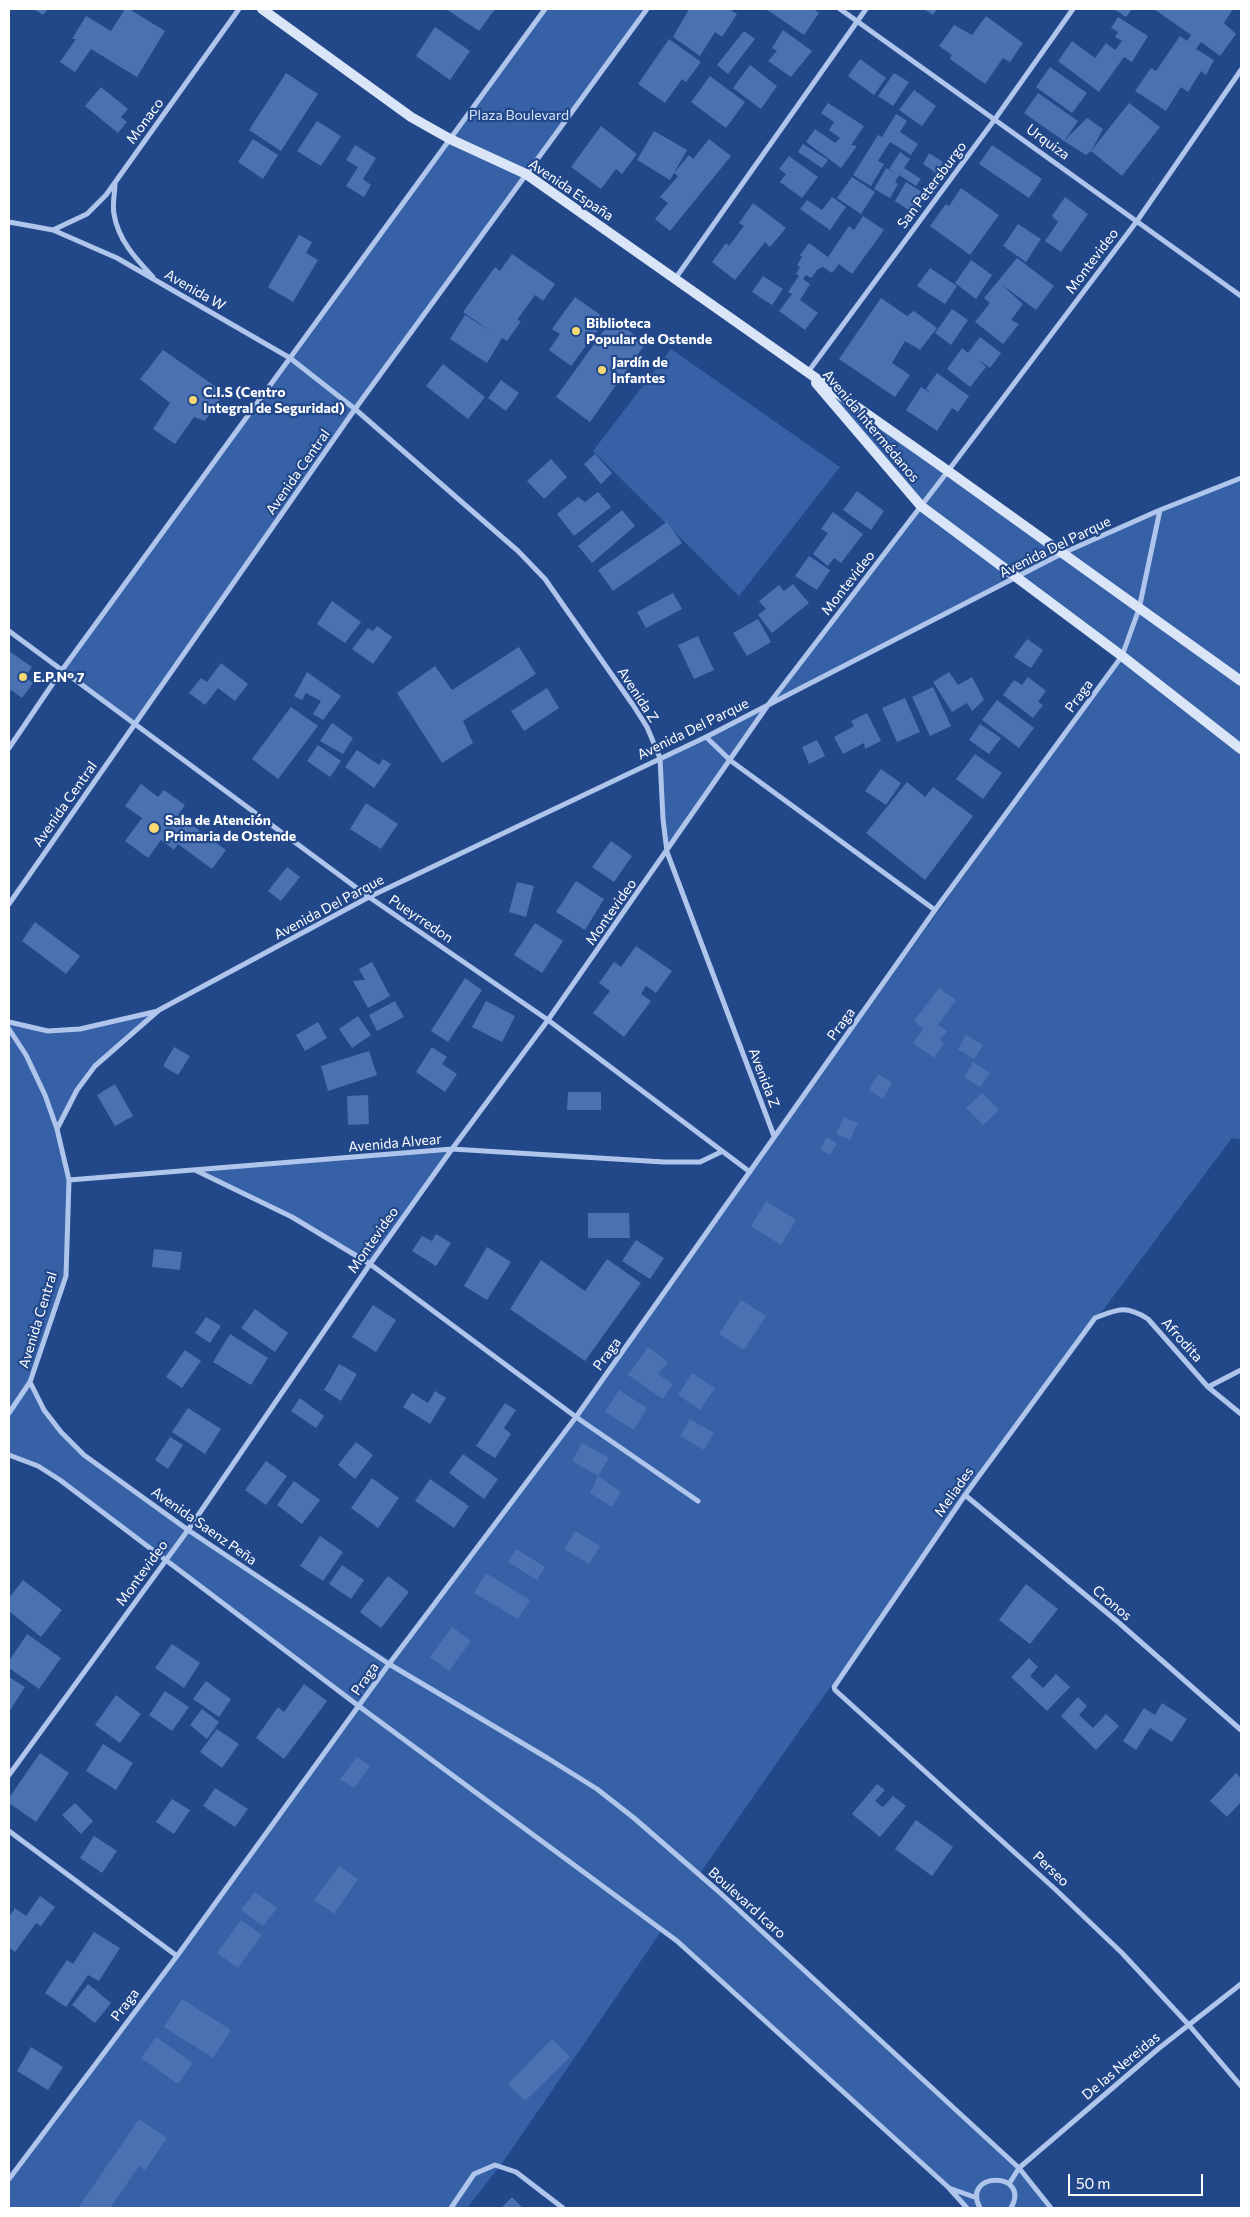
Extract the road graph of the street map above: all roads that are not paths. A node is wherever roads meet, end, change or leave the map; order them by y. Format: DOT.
graph roads {
  1 [pos="239,9"];
  2 [pos="262,9"];
  3 [pos="546,9"];
  4 [pos="647,9"];
  5 [pos="840,9"];
  6 [pos="866,9"];
  7 [pos="1073,9"];
  8 [pos="857,21"];
  9 [pos="1241,70"];
  10 [pos="995,119"];
  11 [pos="450,139"];
  12 [pos="526,174"];
  13 [pos="115,181"];
  14 [pos="1137,221"];
  15 [pos="9,222"];
  16 [pos="53,230"];
  17 [pos="675,279"];
  18 [pos="157,281"];
  19 [pos="1241,296"];
  20 [pos="290,358"];
  21 [pos="807,372"];
  22 [pos="356,409"];
  23 [pos="948,471"];
  24 [pos="1241,478"];
  25 [pos="921,506"];
  26 [pos="1160,510"];
  27 [pos="1064,553"];
  28 [pos="1017,578"];
  29 [pos="1139,609"];
  30 [pos="9,631"];
  31 [pos="1122,656"];
  32 [pos="62,670"];
  33 [pos="1241,681"];
  34 [pos="768,705"];
  35 [pos="135,724"];
  36 [pos="706,737"];
  37 [pos="9,748"];
  38 [pos="1241,749"];
  39 [pos="660,758"];
  40 [pos="731,760"];
  41 [pos="667,852"];
  42 [pos="369,897"];
  43 [pos="9,904"];
  44 [pos="936,910"];
  45 [pos="159,1010"];
  46 [pos="548,1020"];
  47 [pos="9,1022"];
  48 [pos="9,1029"];
  49 [pos="57,1129"];
  50 [pos="774,1136"];
  51 [pos="452,1149"];
  52 [pos="722,1152"];
  53 [pos="195,1170"];
  54 [pos="750,1172"];
  55 [pos="69,1180"];
  56 [pos="370,1264"];
  57 [pos="1095,1318"];
  58 [pos="1241,1370"];
  59 [pos="30,1382"];
  60 [pos="1208,1387"];
  61 [pos="9,1413"];
  62 [pos="1241,1414"];
  63 [pos="576,1417"];
  64 [pos="9,1455"];
  65 [pos="965,1496"];
  66 [pos="698,1501"];
  67 [pos="188,1530"];
  68 [pos="166,1559"];
  69 [pos="389,1664"];
  70 [pos="835,1682"];
  71 [pos="360,1707"];
  72 [pos="1241,1730"];
  73 [pos="9,1775"];
  74 [pos="9,1832"];
  75 [pos="177,1956"];
  76 [pos="1241,1984"];
  77 [pos="1188,2024"];
  78 [pos="1241,2086"];
  79 [pos="1019,2168"];
  80 [pos="9,2179"];
  81 [pos="1009,2184"];
  82 [pos="948,2188"];
  83 [pos="977,2198"];
  84 [pos="451,2208"];
  85 [pos="563,2208"];
  86 [pos="967,2208"];
  87 [pos="980,2208"];
  88 [pos="1011,2208"];
  89 [pos="1051,2208"];
  1 -- 13 [label="street, Monaco"];
  2 -- 11 [label="main road, Avenida España"];
  3 -- 11 [label="street"];
  4 -- 12 [label="street, Avenida Central"];
  5 -- 8 [label="street, Urquiza"];
  6 -- 8 [label="street"];
  7 -- 10 [label="street, San Petersburgo"];
  8 -- 10 [label="street, Urquiza"];
  8 -- 17 [label="street"];
  9 -- 14 [label="street, Montevideo"];
  10 -- 14 [label="street, Urquiza"];
  10 -- 21 [label="street, San Petersburgo"];
  11 -- 12 [label="main road, Avenida España"];
  11 -- 20 [label="street"];
  12 -- 17 [label="main road, Avenida España"];
  12 -- 22 [label="street, Avenida Central"];
  13 -- 16 [label="street, Monaco"];
  13 -- 18 [label="street"];
  14 -- 19 [label="street, Urquiza"];
  14 -- 23 [label="street, Montevideo"];
  15 -- 16 [label="street, Avenida W"];
  16 -- 18 [label="street, Avenida W"];
  17 -- 21 [label="main road, Avenida España"];
  18 -- 20 [label="street, Avenida W"];
  20 -- 22 [label="street, Avenida W"];
  20 -- 32 [label="street"];
  21 -- 23 [label="main road, Avenida Intermédanos"];
  21 -- 25 [label="main road, Avenida Intermédanos"];
  22 -- 35 [label="street, Avenida Central"];
  22 -- 39 [label="street, Avenida Z"];
  23 -- 25 [label="street, Montevideo"];
  23 -- 27 [label="main road, Avenida Intermédanos"];
  24 -- 26 [label="street, Avenida Del Parque"];
  25 -- 28 [label="main road, Avenida Intermédanos"];
  25 -- 34 [label="street, Montevideo"];
  26 -- 27 [label="street, Avenida Del Parque"];
  26 -- 29 [label="street, Praga"];
  27 -- 28 [label="street, Avenida Del Parque"];
  27 -- 29 [label="main road, Avenida Intermédanos"];
  28 -- 31 [label="main road, Avenida Intermédanos"];
  28 -- 34 [label="street, Avenida Del Parque"];
  29 -- 31 [label="street, Praga"];
  29 -- 33 [label="main road, Avenida Intermédanos"];
  30 -- 32 [label="street, Pueyrredon"];
  31 -- 38 [label="main road, Avenida Intermédanos"];
  31 -- 44 [label="street, Praga"];
  32 -- 35 [label="street, Pueyrredon"];
  32 -- 37 [label="street"];
  34 -- 36 [label="street, Avenida Del Parque"];
  34 -- 40 [label="street, Montevideo"];
  35 -- 42 [label="street, Pueyrredon"];
  35 -- 43 [label="street, Avenida Central"];
  36 -- 39 [label="street, Avenida Del Parque"];
  36 -- 40 [label="street"];
  39 -- 41 [label="street, Avenida Z"];
  39 -- 42 [label="street, Avenida Del Parque"];
  40 -- 41 [label="street, Montevideo"];
  40 -- 44 [label="street"];
  41 -- 46 [label="street, Montevideo"];
  41 -- 50 [label="street, Avenida Z"];
  42 -- 45 [label="street, Avenida Del Parque"];
  42 -- 46 [label="street, Pueyrredon"];
  44 -- 50 [label="street, Praga"];
  45 -- 47 [label="street, Avenida Del Parque"];
  45 -- 49 [label="street, Avenida Del Parque"];
  46 -- 51 [label="street, Montevideo"];
  46 -- 52 [label="street, Pueyrredon"];
  48 -- 49 [label="street, Avenida Central"];
  49 -- 55 [label="street, Avenida Central"];
  50 -- 54 [label="street, Praga"];
  51 -- 52 [label="street, Avenida Alvear"];
  51 -- 53 [label="street, Avenida Alvear"];
  51 -- 56 [label="street, Montevideo"];
  52 -- 54 [label="street, Pueyrredon"];
  53 -- 55 [label="street, Avenida Alvear"];
  53 -- 56 [label="street"];
  54 -- 63 [label="street, Praga"];
  55 -- 59 [label="street, Avenida Central"];
  56 -- 63 [label="street"];
  56 -- 67 [label="street, Montevideo"];
  57 -- 60 [label="street, Afrodita"];
  57 -- 65 [label="street, Meliades"];
  58 -- 60 [label="street"];
  59 -- 61 [label="street, Avenida Central"];
  59 -- 67 [label="street, Avenida Saenz Peña"];
  60 -- 62 [label="street, Afrodita"];
  63 -- 66 [label="street"];
  63 -- 69 [label="street, Praga"];
  64 -- 68 [label="street"];
  65 -- 70 [label="street, Meliades"];
  65 -- 72 [label="street, Cronos"];
  67 -- 68 [label="street, Montevideo"];
  67 -- 69 [label="street, Avenida Saenz Peña"];
  68 -- 71 [label="street"];
  68 -- 73 [label="street, Montevideo"];
  69 -- 71 [label="street, Praga"];
  69 -- 79 [label="street, Boulevard Icaro"];
  70 -- 77 [label="street, Perseo"];
  71 -- 75 [label="street, Praga"];
  71 -- 82 [label="street"];
  74 -- 75 [label="street"];
  75 -- 80 [label="street, Praga"];
  76 -- 77 [label="street, De las Nereidas"];
  77 -- 78 [label="street, Perseo"];
  77 -- 79 [label="street, De las Nereidas"];
  79 -- 81 [label="street, De las Nereidas"];
  79 -- 89 [label="street, Boulevard Icaro"];
  81 -- 83 [label="street"];
  81 -- 88 [label="street"];
  82 -- 83 [label="street"];
  82 -- 86 [label="street"];
  83 -- 87 [label="street"];
  84 -- 85 [label="street"];
}
